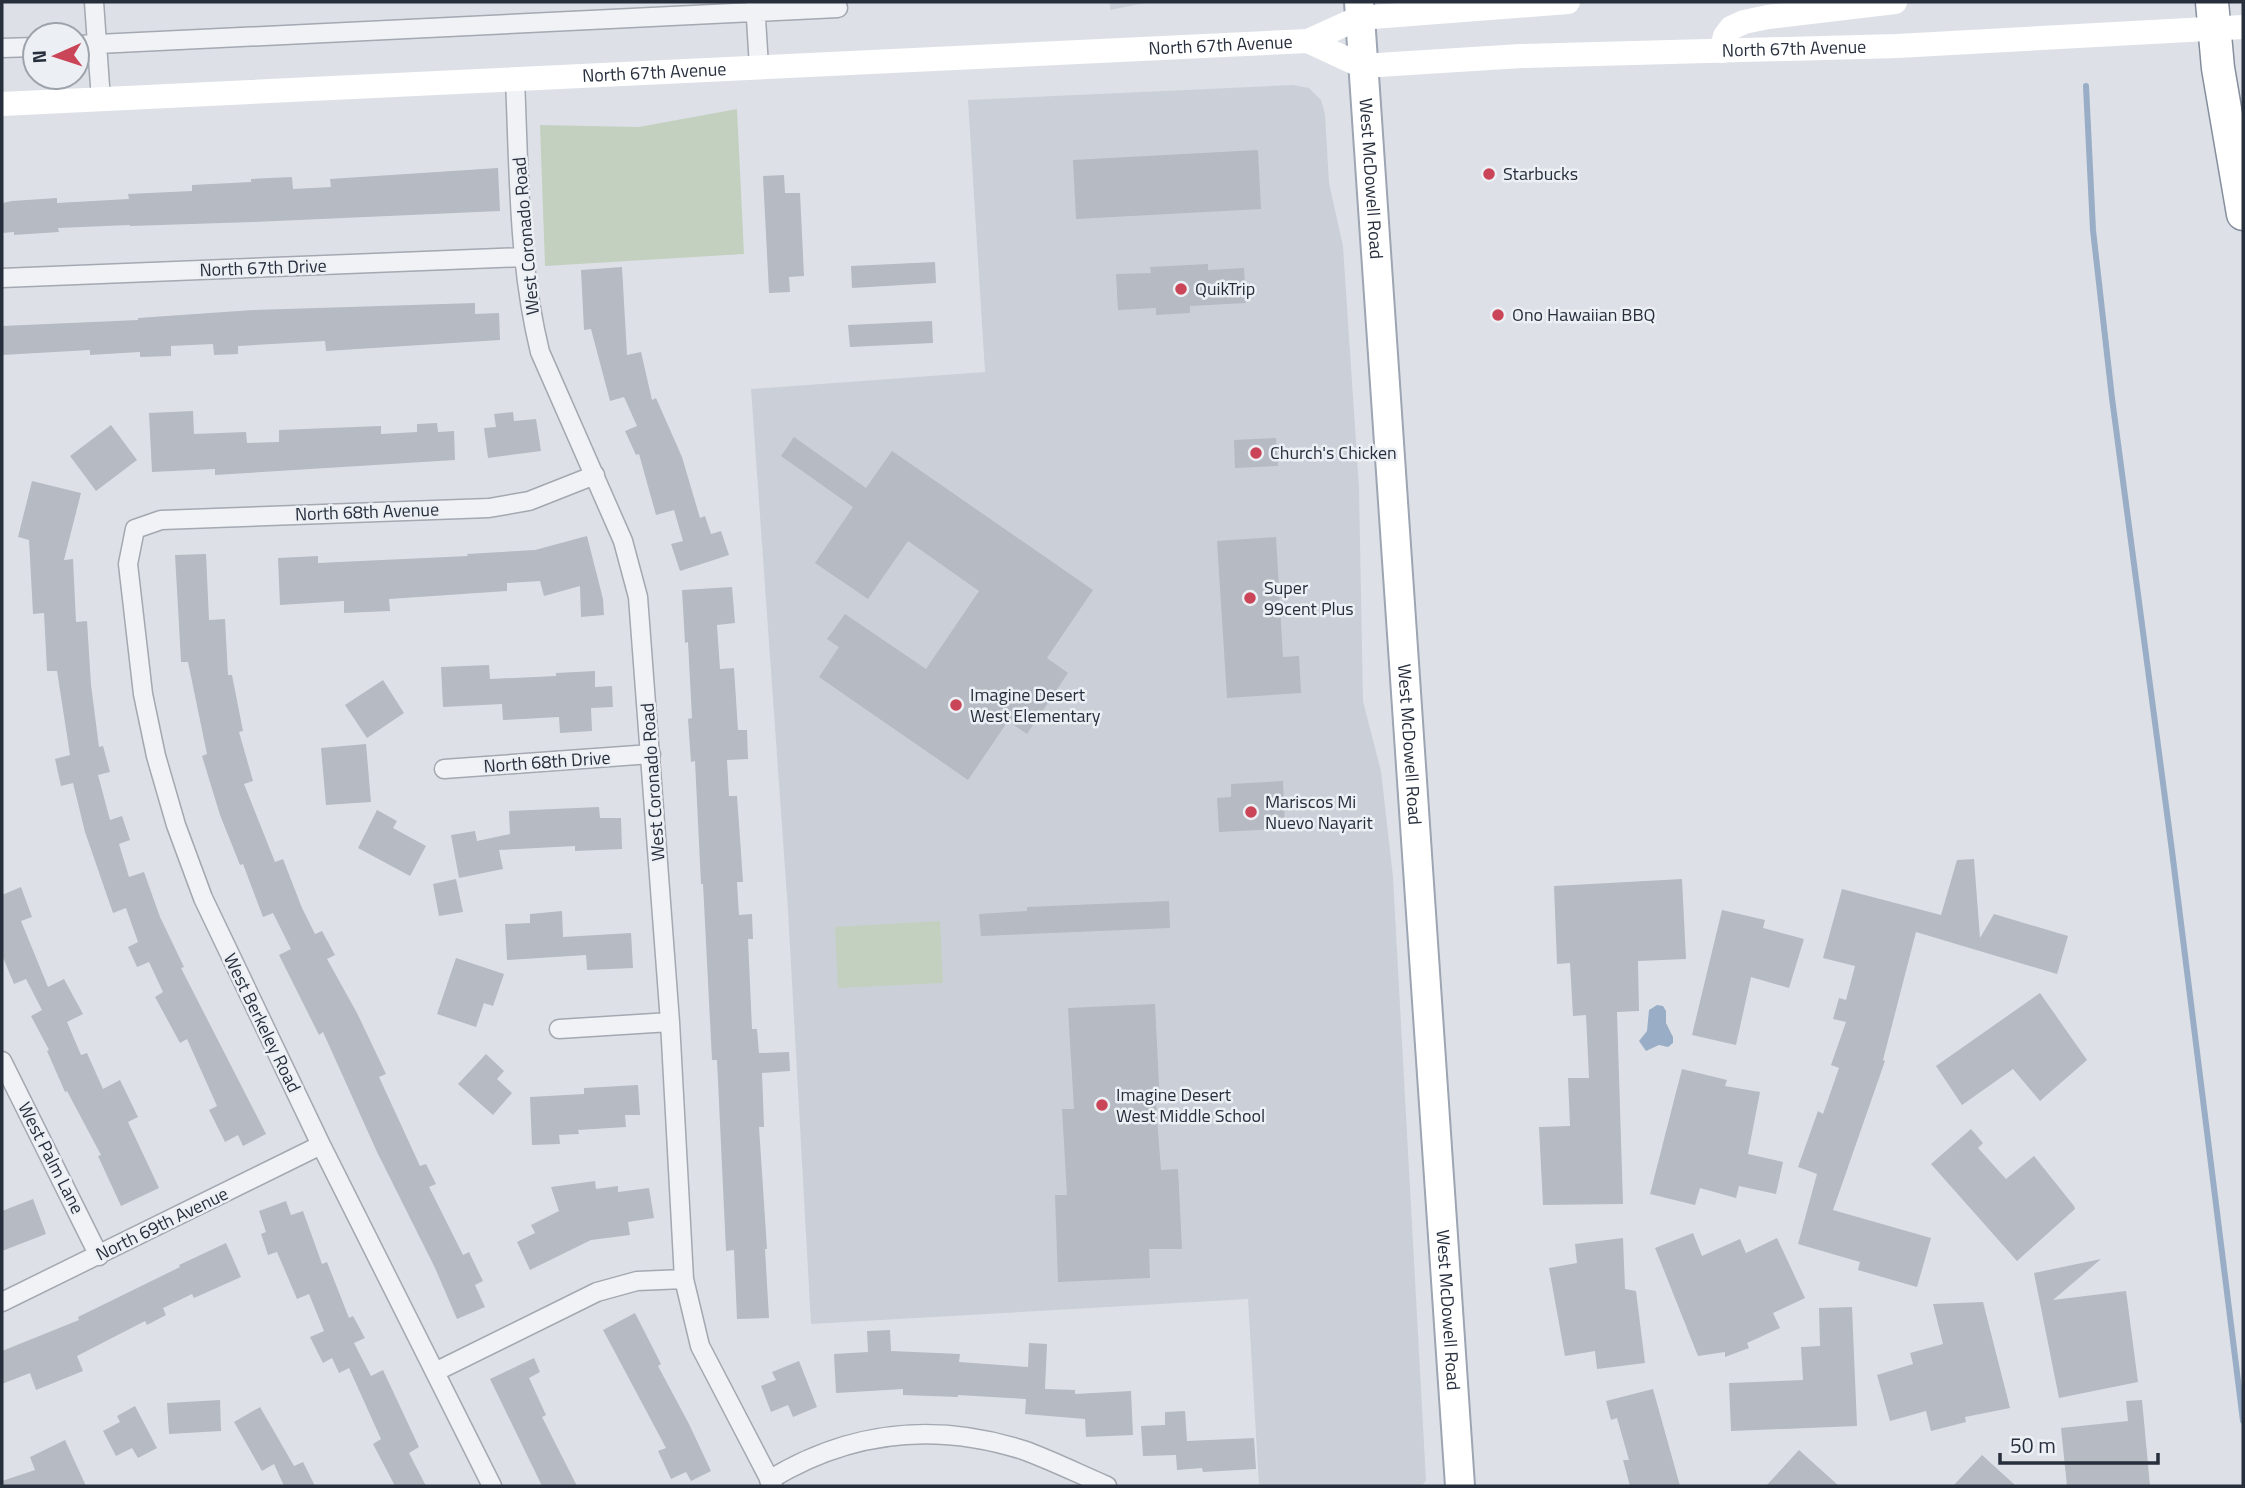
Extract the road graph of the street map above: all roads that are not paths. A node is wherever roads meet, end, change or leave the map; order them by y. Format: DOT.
graph roads {
  1 [pos="94,2"];
  2 [pos="1568,2"];
  3 [pos="1895,2"];
  4 [pos="756,7"];
  5 [pos="838,8"];
  6 [pos="1359,10"];
  7 [pos="2223,19"];
  8 [pos="1307,41"];
  9 [pos="91,44"];
  10 [pos="96,44"];
  11 [pos="21,47"];
  12 [pos="2,48"];
  13 [pos="1721,51"];
  14 [pos="1362,66"];
  15 [pos="759,68"];
  16 [pos="515,79"];
  17 [pos="101,100"];
  18 [pos="2,104"];
  19 [pos="2243,214"];
  20 [pos="524,257"];
  21 [pos="2,278"];
  22 [pos="595,475"];
  23 [pos="135,529"];
  24 [pos="651,754"];
  25 [pos="444,769"];
  26 [pos="670,1022"];
  27 [pos="559,1029"];
  28 [pos="2,1061"];
  29 [pos="321,1145"];
  30 [pos="99,1256"];
  31 [pos="684,1279"];
  32 [pos="2,1302"];
  33 [pos="435,1372"];
  34 [pos="771,1483"];
  35 [pos="492,1486"];
  36 [pos="1107,1486"];
  37 [pos="1460,1486"];
  1 -- 10 [label="street"];
  2 -- 6 [label="main road, North 67th Avenue"];
  3 -- 13 [label="main road"];
  4 -- 5 [label="street"];
  4 -- 10 [label="street"];
  4 -- 15 [label="street"];
  6 -- 8 [label="main road, North 67th Avenue"];
  6 -- 14 [label="main road, West McDowell Road"];
  7 -- 13 [label="main road, North 67th Avenue"];
  7 -- 19 [label="highway"];
  8 -- 14 [label="main road, North 67th Avenue"];
  8 -- 15 [label="main road, North 67th Avenue"];
  9 -- 10 [label="street"];
  10 -- 17 [label="street"];
  11 -- 12 [label="street"];
  13 -- 14 [label="main road, North 67th Avenue"];
  14 -- 37 [label="main road, West McDowell Road"];
  15 -- 16 [label="main road, North 67th Avenue"];
  16 -- 17 [label="main road, North 67th Avenue"];
  16 -- 20 [label="street, West Coronado Road"];
  17 -- 18 [label="main road, North 67th Avenue"];
  20 -- 21 [label="street, North 67th Drive"];
  20 -- 22 [label="street, West Coronado Road"];
  22 -- 23 [label="street, North 68th Avenue"];
  22 -- 24 [label="street, West Coronado Road"];
  23 -- 29 [label="street, West Berkeley Road"];
  24 -- 25 [label="street, North 68th Drive"];
  24 -- 26 [label="street, West Coronado Road"];
  26 -- 27 [label="street"];
  26 -- 31 [label="street, West Coronado Road"];
  28 -- 30 [label="street, West Palm Lane"];
  29 -- 30 [label="street, North 69th Avenue"];
  29 -- 33 [label="street, West Berkeley Road"];
  30 -- 32 [label="street, North 69th Avenue"];
  31 -- 33 [label="street"];
  31 -- 34 [label="street, West Coronado Road"];
  33 -- 35 [label="street, West Berkeley Road"];
  34 -- 36 [label="street"];
}
